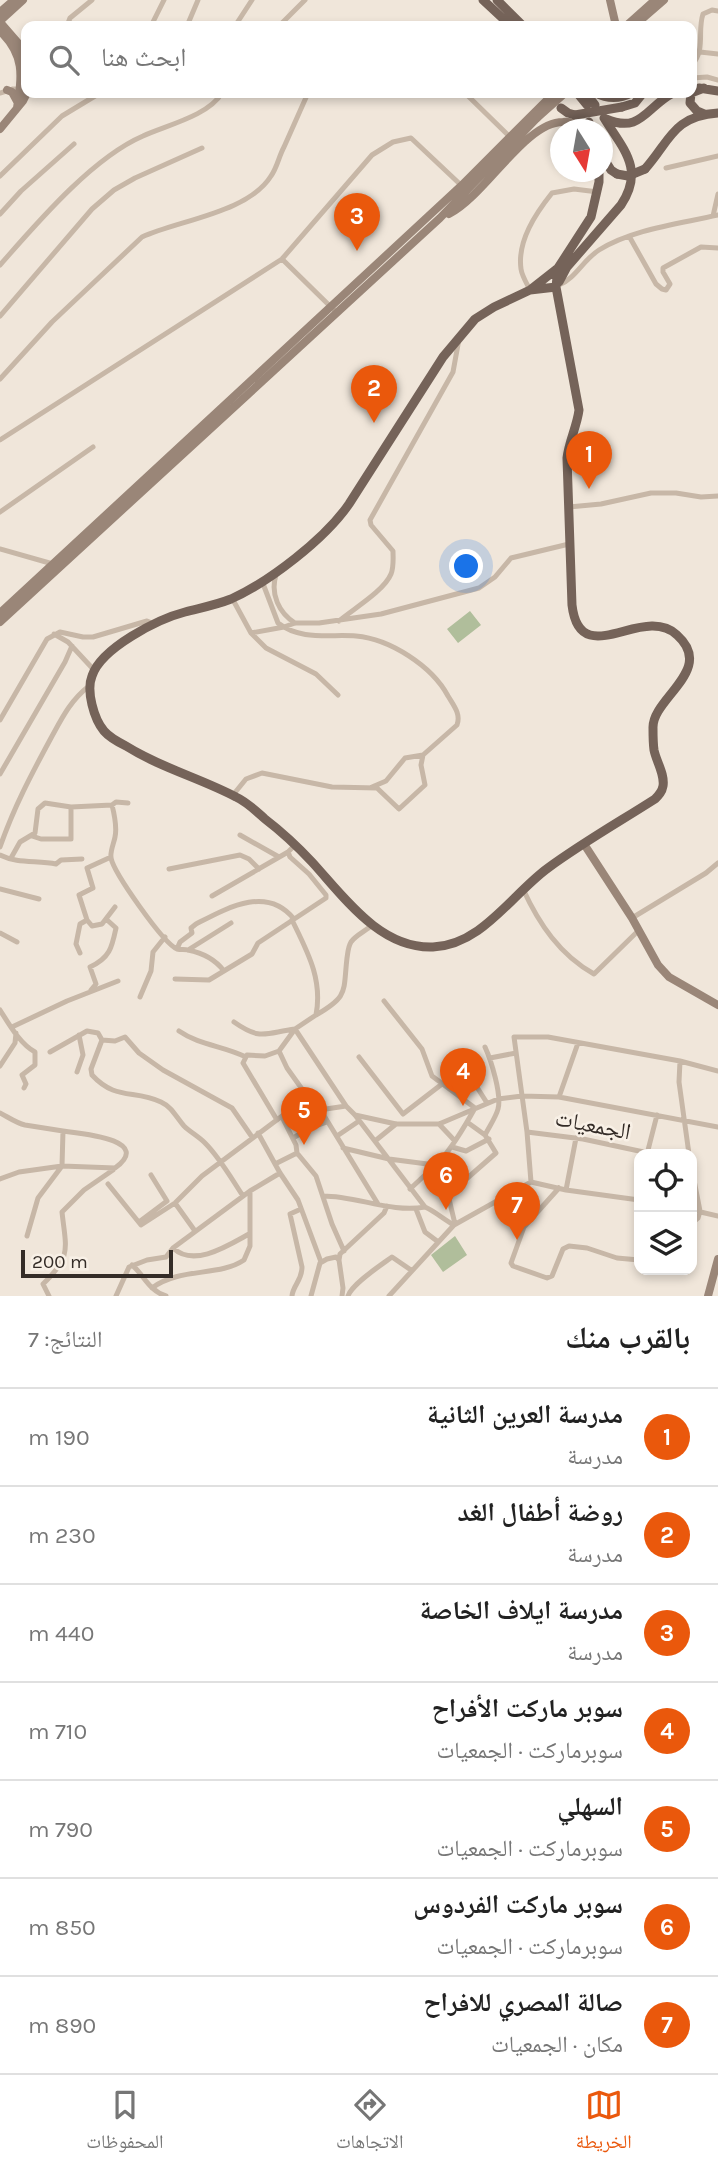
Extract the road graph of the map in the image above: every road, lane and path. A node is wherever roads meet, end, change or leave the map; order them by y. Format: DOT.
graph roads {
  1 [pos="14,0"];
  2 [pos="23,0"];
  3 [pos="92,0"];
  4 [pos="164,0"];
  5 [pos="198,0"];
  6 [pos="252,0"];
  7 [pos="305,0"];
  8 [pos="610,0"];
  9 [pos="655,0"];
  10 [pos="663,0"];
  11 [pos="490,2"];
  12 [pos="718,11"];
  13 [pos="0,12"];
  14 [pos="0,21"];
  15 [pos="69,21"];
  16 [pos="154,21"];
  17 [pos="189,21"];
  18 [pos="238,21"];
  19 [pos="284,21"];
  20 [pos="501,21"];
  21 [pos="507,21"];
  22 [pos="516,21"];
  23 [pos="615,21"];
  24 [pos="632,21"];
  25 [pos="640,21"];
  26 [pos="0,31"];
  27 [pos="21,50"];
  28 [pos="700,52"];
  29 [pos="718,54"];
  30 [pos="697,57"];
  31 [pos="21,72"];
  32 [pos="697,78"];
  33 [pos="718,80"];
  34 [pos="697,88"];
  35 [pos="704,88"];
  36 [pos="697,91"];
  37 [pos="718,91"];
  38 [pos="21,96"];
  39 [pos="92,98"];
  40 [pos="218,98"];
  41 [pos="306,98"];
  42 [pos="470,98"];
  43 [pos="550,98"];
  44 [pos="558,98"];
  45 [pos="585,98"];
  46 [pos="639,98"];
  47 [pos="664,98"];
  48 [pos="690,98"];
  49 [pos="591,105"];
  50 [pos="561,107"];
  51 [pos="718,113"];
  52 [pos="704,114"];
  53 [pos="535,115"];
  54 [pos="550,124"];
  55 [pos="0,129"];
  56 [pos="512,139"];
  57 [pos="74,144"];
  58 [pos="202,148"];
  59 [pos="718,156"];
  60 [pos="666,168"];
  61 [pos="613,170"];
  62 [pos="0,176"];
  63 [pos="598,182"];
  64 [pos="465,188"];
  65 [pos="598,192"];
  66 [pos="718,194"];
  67 [pos="0,214"];
  68 [pos="715,216"];
  69 [pos="440,218"];
  70 [pos="629,236"];
  71 [pos="718,248"];
  72 [pos="282,259"];
  73 [pos="0,265"];
  74 [pos="558,268"];
  75 [pos="556,287"];
  76 [pos="530,290"];
  77 [pos="334,310"];
  78 [pos="0,316"];
  79 [pos="459,336"];
  80 [pos="0,379"];
  81 [pos="0,440"];
  82 [pos="93,447"];
  83 [pos="718,496"];
  84 [pos="567,507"];
  85 [pos="0,512"];
  86 [pos="569,544"];
  87 [pos="0,549"];
  88 [pos="56,566"];
  89 [pos="279,569"];
  90 [pos="262,580"];
  91 [pos="232,598"];
  92 [pos="0,613"];
  93 [pos="339,621"];
  94 [pos="0,622"];
  95 [pos="295,623"];
  96 [pos="154,624"];
  97 [pos="284,628"];
  98 [pos="251,633"];
  99 [pos="54,634"];
  100 [pos="72,646"];
  101 [pos="94,670"];
  102 [pos="90,685"];
  103 [pos="338,695"];
  104 [pos="0,720"];
  105 [pos="423,755"];
  106 [pos="0,774"];
  107 [pos="372,788"];
  108 [pos="233,795"];
  109 [pos="128,803"];
  110 [pos="112,805"];
  111 [pos="71,807"];
  112 [pos="240,835"];
  113 [pos="2,836"];
  114 [pos="32,836"];
  115 [pos="584,844"];
  116 [pos="0,846"];
  117 [pos="291,849"];
  118 [pos="0,855"];
  119 [pos="111,857"];
  120 [pos="279,857"];
  121 [pos="11,858"];
  122 [pos="82,859"];
  123 [pos="718,863"];
  124 [pos="169,869"];
  125 [pos="259,869"];
  126 [pos="523,888"];
  127 [pos="0,889"];
  128 [pos="212,896"];
  129 [pos="39,899"];
  130 [pos="115,908"];
  131 [pos="632,918"];
  132 [pos="106,919"];
  133 [pos="87,920"];
  134 [pos="293,920"];
  135 [pos="231,923"];
  136 [pos="372,925"];
  137 [pos="639,930"];
  138 [pos="0,933"];
  139 [pos="166,937"];
  140 [pos="16,942"];
  141 [pos="177,949"];
  142 [pos="188,950"];
  143 [pos="80,953"];
  144 [pos="224,971"];
  145 [pos="175,979"];
  146 [pos="118,981"];
  147 [pos="89,992"];
  148 [pos="140,997"];
  149 [pos="384,1001"];
  150 [pos="718,1005"];
  151 [pos="0,1010"];
  152 [pos="316,1015"];
  153 [pos="234,1022"];
  154 [pos="12,1027"];
  155 [pos="295,1029"];
  156 [pos="179,1031"];
  157 [pos="16,1033"];
  158 [pos="79,1035"];
  159 [pos="102,1040"];
  160 [pos="578,1043"];
  161 [pos="485,1047"];
  162 [pos="279,1051"];
  163 [pos="50,1052"];
  164 [pos="516,1053"];
  165 [pos="246,1057"];
  166 [pos="359,1057"];
  167 [pos="490,1058"];
  168 [pos="680,1062"];
  169 [pos="0,1066"];
  170 [pos="718,1071"];
  171 [pos="77,1072"];
  172 [pos="442,1084"];
  173 [pos="24,1088"];
  174 [pos="522,1096"];
  175 [pos="559,1097"];
  176 [pos="498,1098"];
  177 [pos="487,1103"];
  178 [pos="346,1106"];
  179 [pos="313,1107"];
  180 [pos="475,1108"];
  181 [pos="320,1109"];
  182 [pos="0,1113"];
  183 [pos="403,1114"];
  184 [pos="657,1115"];
  185 [pos="279,1118"];
  186 [pos="357,1118"];
  187 [pos="685,1121"];
  188 [pos="327,1122"];
  189 [pos="467,1122"];
  190 [pos="396,1124"];
  191 [pos="404,1124"];
  192 [pos="439,1124"];
  193 [pos="718,1127"];
  194 [pos="63,1131"];
  195 [pos="527,1132"];
  196 [pos="255,1135"];
  197 [pos="337,1136"];
  198 [pos="487,1137"];
  199 [pos="576,1138"];
  200 [pos="293,1139"];
  201 [pos="454,1140"];
  202 [pos="375,1141"];
  203 [pos="452,1147"];
  204 [pos="343,1148"];
  205 [pos="650,1149"];
  206 [pos="688,1149"];
  207 [pos="634,1151"];
  208 [pos="297,1153"];
  209 [pos="388,1159"];
  210 [pos="220,1162"];
  211 [pos="437,1163"];
  212 [pos="275,1164"];
  213 [pos="62,1166"];
  214 [pos="116,1168"];
  215 [pos="280,1173"];
  216 [pos="151,1175"];
  217 [pos="0,1180"];
  218 [pos="531,1182"];
  219 [pos="108,1184"];
  220 [pos="559,1188"];
  221 [pos="410,1189"];
  222 [pos="566,1189"];
  223 [pos="250,1191"];
  224 [pos="448,1191"];
  225 [pos="243,1196"];
  226 [pos="323,1196"];
  227 [pos="634,1196"];
  228 [pos="697,1196"];
  229 [pos="175,1203"];
  230 [pos="378,1204"];
  231 [pos="387,1206"];
  232 [pos="425,1207"];
  233 [pos="301,1209"];
  234 [pos="416,1209"];
  235 [pos="697,1211"];
  236 [pos="700,1212"];
  237 [pos="718,1216"];
  238 [pos="697,1219"];
  239 [pos="139,1222"];
  240 [pos="455,1224"];
  241 [pos="195,1231"];
  242 [pos="249,1234"];
  243 [pos="27,1236"];
  244 [pos="437,1241"];
  245 [pos="173,1248"];
  246 [pos="344,1251"];
  247 [pos="718,1259"];
  248 [pos="339,1260"];
  249 [pos="634,1260"];
  250 [pos="321,1262"];
  251 [pos="132,1265"];
  252 [pos="411,1270"];
  253 [pos="152,1288"];
  254 [pos="49,1296"];
  255 [pos="116,1296"];
  256 [pos="166,1296"];
  257 [pos="291,1296"];
  258 [pos="311,1296"];
  259 [pos="342,1296"];
  260 [pos="348,1296"];
  261 [pos="389,1296"];
  262 [pos="708,1296"];
  1 -- 13 [label="street"];
  2 -- 14 [label="street"];
  3 -- 15 [label="street"];
  4 -- 16 [label="street"];
  5 -- 17 [label="street"];
  6 -- 18 [label="street"];
  7 -- 19 [label="street"];
  8 -- 23 [label="street"];
  9 -- 24 [label="street"];
  10 -- 25 [label="street"];
  11 -- 20 [label="main road"];
  11 -- 21 [label="main road"];
  11 -- 22 [label="main road"];
  12 -- 28 [label="street"];
  14 -- 27 [label="street"];
  26 -- 31 [label="street"];
  28 -- 29 [label="street"];
  28 -- 30 [label="street"];
  32 -- 33 [label="street"];
  34 -- 35 [label="main road"];
  35 -- 36 [label="main road"];
  35 -- 37 [label="main road"];
  38 -- 55 [label="street"];
  39 -- 62 [label="street"];
  40 -- 73 [label="street"];
  41 -- 80 [label="street"];
  42 -- 56 [label="street"];
  43 -- 53 [label="street"];
  44 -- 53 [label="street, bridge"];
  45 -- 49 [label="main road"];
  46 -- 50 [label="main road, bridge"];
  47 -- 75 [label="main road"];
  48 -- 52 [label="main road"];
  51 -- 52 [label="main road"];
  52 -- 61 [label="main road, bridge"];
  53 -- 56 [label="street"];
  54 -- 69 [label="street"];
  56 -- 64 [label="street"];
  57 -- 67 [label="street"];
  58 -- 78 [label="street"];
  59 -- 60 [label="street"];
  63 -- 65 [label="main road"];
  64 -- 69 [label="street"];
  64 -- 72 [label="street"];
  64 -- 77 [label="street"];
  65 -- 74 [label="main road"];
  65 -- 76 [label="street"];
  66 -- 68 [label="street"];
  68 -- 70 [label="street"];
  69 -- 77 [label="street"];
  70 -- 71 [label="street"];
  70 -- 75 [label="street"];
  72 -- 77 [label="street"];
  72 -- 81 [label="street"];
  74 -- 75 [label="main road"];
  74 -- 76 [label="main road"];
  75 -- 76 [label="main road"];
  75 -- 84 [label="main road"];
  76 -- 79 [label="main road"];
  77 -- 88 [label="street"];
  79 -- 89 [label="main road"];
  79 -- 93 [label="street"];
  82 -- 85 [label="street"];
  83 -- 84 [label="street"];
  84 -- 86 [label="main road"];
  86 -- 93 [label="street"];
  86 -- 115 [label="main road"];
  87 -- 88 [label="street"];
  88 -- 92 [label="street"];
  88 -- 94 [label="street"];
  89 -- 90 [label="main road"];
  89 -- 95 [label="street"];
  90 -- 91 [label="main road"];
  90 -- 97 [label="street"];
  91 -- 96 [label="main road"];
  91 -- 98 [label="street"];
  93 -- 95 [label="street"];
  95 -- 97 [label="street"];
  96 -- 99 [label="street"];
  96 -- 101 [label="main road"];
  97 -- 98 [label="street"];
  97 -- 105 [label="street"];
  98 -- 103 [label="street"];
  99 -- 100 [label="street"];
  99 -- 104 [label="street"];
  100 -- 101 [label="street"];
  100 -- 106 [label="street"];
  101 -- 102 [label="main road"];
  102 -- 108 [label="main road"];
  102 -- 113 [label="street"];
  105 -- 107 [label="street"];
  105 -- 107 [label="street"];
  107 -- 108 [label="street"];
  108 -- 117 [label="main road"];
  109 -- 110 [label="street"];
  110 -- 111 [label="street"];
  110 -- 119 [label="street"];
  111 -- 114 [label="street"];
  111 -- 114 [label="street"];
  112 -- 120 [label="street"];
  113 -- 116 [label="street"];
  114 -- 121 [label="street"];
  115 -- 126 [label="main road"];
  115 -- 131 [label="street"];
  117 -- 120 [label="street"];
  117 -- 134 [label="street"];
  117 -- 136 [label="main road"];
  118 -- 121 [label="street"];
  119 -- 133 [label="street"];
  119 -- 139 [label="street"];
  120 -- 125 [label="street"];
  121 -- 122 [label="street"];
  123 -- 131 [label="street"];
  124 -- 125 [label="street"];
  125 -- 128 [label="street"];
  126 -- 136 [label="main road"];
  126 -- 137 [label="street"];
  127 -- 129 [label="street"];
  130 -- 132 [label="street"];
  131 -- 137 [label="street"];
  132 -- 133 [label="street"];
  132 -- 147 [label="street"];
  133 -- 143 [label="street"];
  134 -- 141 [label="street"];
  134 -- 144 [label="street"];
  134 -- 152 [label="street"];
  135 -- 142 [label="street"];
  136 -- 152 [label="street"];
  137 -- 150 [label="street"];
  138 -- 140 [label="street"];
  139 -- 141 [label="street"];
  139 -- 148 [label="street"];
  141 -- 142 [label="street"];
  142 -- 144 [label="street"];
  144 -- 145 [label="street"];
  146 -- 147 [label="street"];
  147 -- 154 [label="street"];
  149 -- 172 [label="street"];
  151 -- 154 [label="street"];
  152 -- 155 [label="street"];
  153 -- 155 [label="street"];
  154 -- 157 [label="street"];
  155 -- 162 [label="street"];
  155 -- 178 [label="street"];
  156 -- 165 [label="street"];
  157 -- 169 [label="street"];
  157 -- 173 [label="street"];
  158 -- 159 [label="street"];
  158 -- 163 [label="street"];
  158 -- 171 [label="street"];
  159 -- 196 [label="street"];
  159 -- 210 [label="street"];
  160 -- 164 [label="street"];
  160 -- 168 [label="street"];
  160 -- 175 [label="street, الجمعيات"];
  161 -- 167 [label="street"];
  162 -- 165 [label="street"];
  162 -- 179 [label="street"];
  164 -- 167 [label="street"];
  164 -- 174 [label="street"];
  165 -- 185 [label="street"];
  166 -- 183 [label="street"];
  167 -- 176 [label="street"];
  168 -- 170 [label="street"];
  168 -- 187 [label="street"];
  172 -- 177 [label="street"];
  172 -- 180 [label="street"];
  172 -- 183 [label="street"];
  174 -- 175 [label="street, الجمعيات"];
  174 -- 176 [label="street, الجمعيات"];
  174 -- 195 [label="street, الجمعيات"];
  175 -- 184 [label="street, الجمعيات"];
  176 -- 177 [label="street, الجمعيات"];
  176 -- 198 [label="street"];
  177 -- 180 [label="street, الجمعيات"];
  178 -- 181 [label="street"];
  178 -- 186 [label="street"];
  179 -- 181 [label="street"];
  179 -- 185 [label="street"];
  180 -- 189 [label="street"];
  180 -- 192 [label="street, الجمعيات"];
  181 -- 188 [label="street"];
  182 -- 194 [label="street"];
  183 -- 191 [label="street"];
  184 -- 187 [label="street, الجمعيات"];
  184 -- 205 [label="street"];
  185 -- 196 [label="street"];
  185 -- 200 [label="street"];
  186 -- 190 [label="street"];
  186 -- 197 [label="street"];
  186 -- 202 [label="street"];
  187 -- 193 [label="street, الجمعيات"];
  187 -- 206 [label="street"];
  188 -- 197 [label="street"];
  188 -- 200 [label="street"];
  189 -- 198 [label="street"];
  189 -- 201 [label="street"];
  190 -- 191 [label="street"];
  190 -- 202 [label="street"];
  191 -- 192 [label="street"];
  192 -- 201 [label="street"];
  194 -- 213 [label="street"];
  194 -- 214 [label="street"];
  195 -- 199 [label="street, الجمعيات"];
  195 -- 218 [label="street"];
  196 -- 210 [label="street"];
  196 -- 212 [label="street"];
  197 -- 204 [label="street"];
  198 -- 203 [label="street"];
  198 -- 224 [label="street"];
  199 -- 207 [label="street, الجمعيات"];
  199 -- 222 [label="street"];
  200 -- 208 [label="street"];
  201 -- 203 [label="street"];
  202 -- 209 [label="street"];
  203 -- 211 [label="street"];
  204 -- 209 [label="street"];
  204 -- 230 [label="street"];
  208 -- 212 [label="street"];
  208 -- 226 [label="street"];
  209 -- 211 [label="street"];
  209 -- 221 [label="street"];
  210 -- 225 [label="street"];
  210 -- 229 [label="street"];
  211 -- 221 [label="street"];
  211 -- 224 [label="street"];
  212 -- 215 [label="street"];
  213 -- 214 [label="street"];
  213 -- 217 [label="street"];
  213 -- 243 [label="street"];
  214 -- 254 [label="street"];
  215 -- 223 [label="street"];
  215 -- 233 [label="street"];
  216 -- 239 [label="street"];
  218 -- 220 [label="street"];
  218 -- 240 [label="street"];
  219 -- 239 [label="street"];
  220 -- 222 [label="street"];
  220 -- 249 [label="street"];
  221 -- 232 [label="street"];
  222 -- 227 [label="street"];
  223 -- 225 [label="street"];
  223 -- 242 [label="street"];
  224 -- 240 [label="street"];
  225 -- 241 [label="street"];
  226 -- 230 [label="street"];
  226 -- 246 [label="street"];
  228 -- 236 [label="street"];
  229 -- 239 [label="street"];
  229 -- 241 [label="street"];
  230 -- 231 [label="street"];
  231 -- 234 [label="street"];
  231 -- 246 [label="street"];
  232 -- 234 [label="street"];
  232 -- 240 [label="street"];
  233 -- 250 [label="street"];
  233 -- 257 [label="street"];
  234 -- 244 [label="street"];
  235 -- 236 [label="street"];
  236 -- 237 [label="street"];
  236 -- 238 [label="street"];
  240 -- 244 [label="street"];
  241 -- 245 [label="street"];
  242 -- 245 [label="street"];
  242 -- 253 [label="street"];
  244 -- 252 [label="street"];
  245 -- 251 [label="street"];
  246 -- 248 [label="street"];
  247 -- 262 [label="street"];
  248 -- 250 [label="street"];
  248 -- 259 [label="street"];
  250 -- 258 [label="street"];
  251 -- 253 [label="street"];
  251 -- 255 [label="street"];
  252 -- 260 [label="street"];
  252 -- 261 [label="street"];
  253 -- 256 [label="street"];
}
